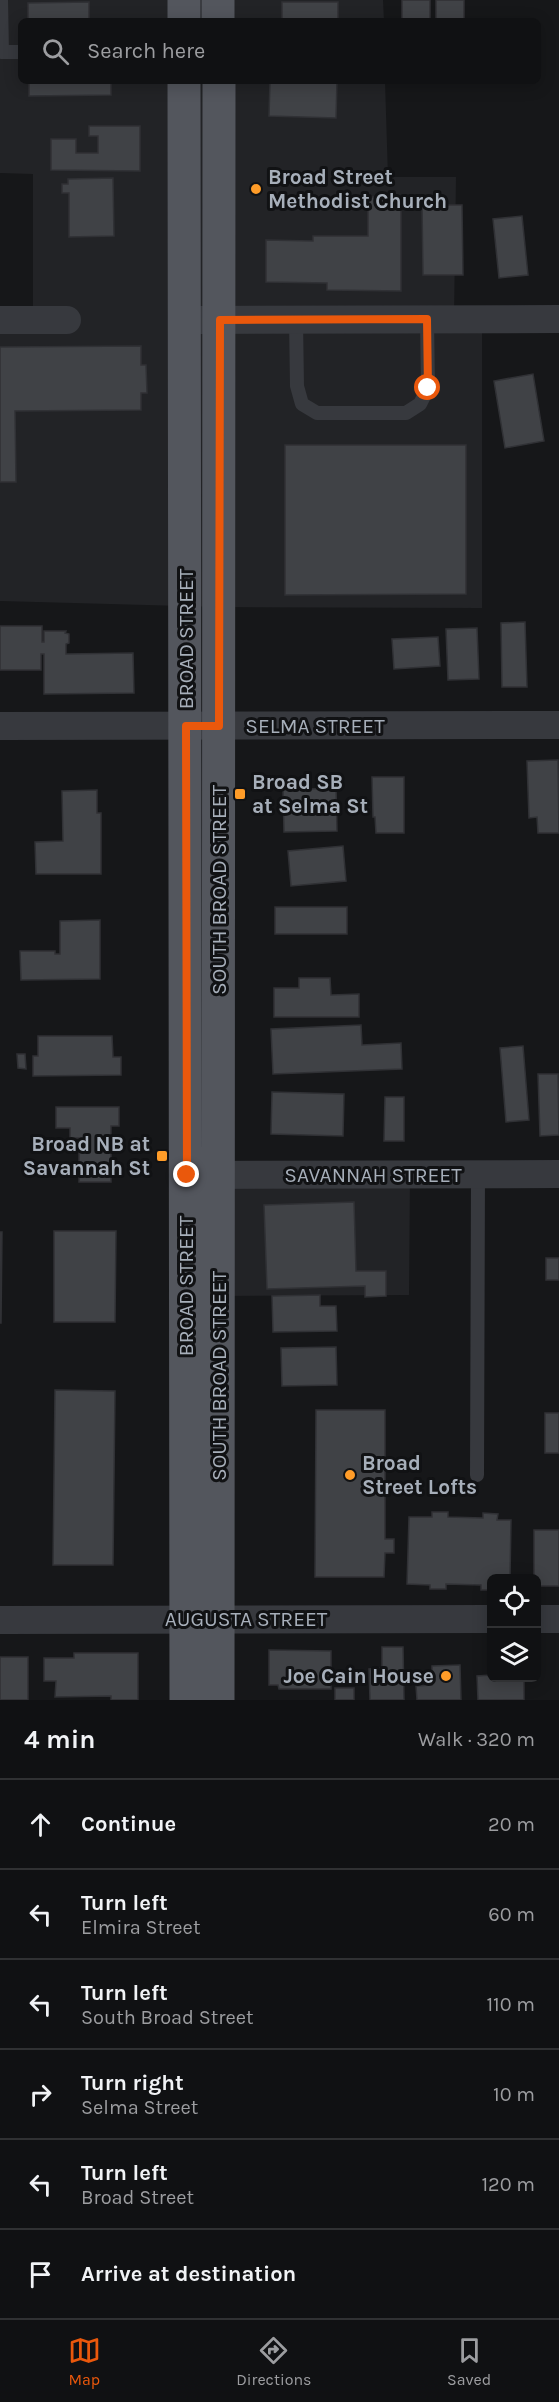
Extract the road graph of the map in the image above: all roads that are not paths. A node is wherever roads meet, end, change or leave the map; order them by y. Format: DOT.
graph roads {
  1 [pos="1,0"];
  2 [pos="184,0"];
  3 [pos="218,0"];
  4 [pos="184,18"];
  5 [pos="218,18"];
  6 [pos="18,52"];
  7 [pos="184,84"];
  8 [pos="219,84"];
  9 [pos="427,319"];
  10 [pos="559,319"];
  11 [pos="0,320"];
  12 [pos="67,320"];
  13 [pos="185,320"];
  14 [pos="220,320"];
  15 [pos="296,320"];
  16 [pos="559,725"];
  17 [pos="0,726"];
  18 [pos="186,726"];
  19 [pos="219,726"];
  20 [pos="478,1174"];
  21 [pos="559,1174"];
  22 [pos="187,1175"];
  23 [pos="220,1175"];
  24 [pos="477,1475"];
  25 [pos="541,1618"];
  26 [pos="559,1618"];
  27 [pos="186,1619"];
  28 [pos="487,1619"];
  29 [pos="0,1620"];
  30 [pos="218,1620"];
  31 [pos="186,1700"];
  32 [pos="218,1700"];
  1 -- 6 [label="lane"];
  2 -- 4 [label="main road"];
  3 -- 5 [label="main road"];
  7 -- 13 [label="main road, BROAD STREET"];
  8 -- 14 [label="main road, SOUTH BROAD STREET"];
  9 -- 10 [label="street"];
  9 -- 15 [label="street"];
  9 -- 15 [label="lane"];
  11 -- 12 [label="street"];
  13 -- 14 [label="street"];
  13 -- 18 [label="main road, BROAD STREET"];
  14 -- 15 [label="street"];
  14 -- 19 [label="main road, SOUTH BROAD STREET"];
  16 -- 19 [label="street, SELMA STREET"];
  17 -- 18 [label="street, SELMA STREET"];
  18 -- 19 [label="street, SELMA STREET"];
  18 -- 22 [label="main road, BROAD STREET"];
  19 -- 23 [label="main road, SOUTH BROAD STREET"];
  20 -- 21 [label="street, SAVANNAH STREET"];
  20 -- 23 [label="street, SAVANNAH STREET"];
  20 -- 24 [label="lane"];
  22 -- 23 [label="street, SAVANNAH STREET"];
  22 -- 27 [label="main road, BROAD STREET"];
  23 -- 30 [label="main road, SOUTH BROAD STREET"];
  25 -- 26 [label="street"];
  27 -- 29 [label="street, AUGUSTA STREET"];
  27 -- 30 [label="street, AUGUSTA STREET"];
  27 -- 31 [label="main road, BROAD STREET"];
  28 -- 30 [label="street, AUGUSTA STREET"];
  30 -- 32 [label="main road, SOUTH BROAD STREET"];
}
